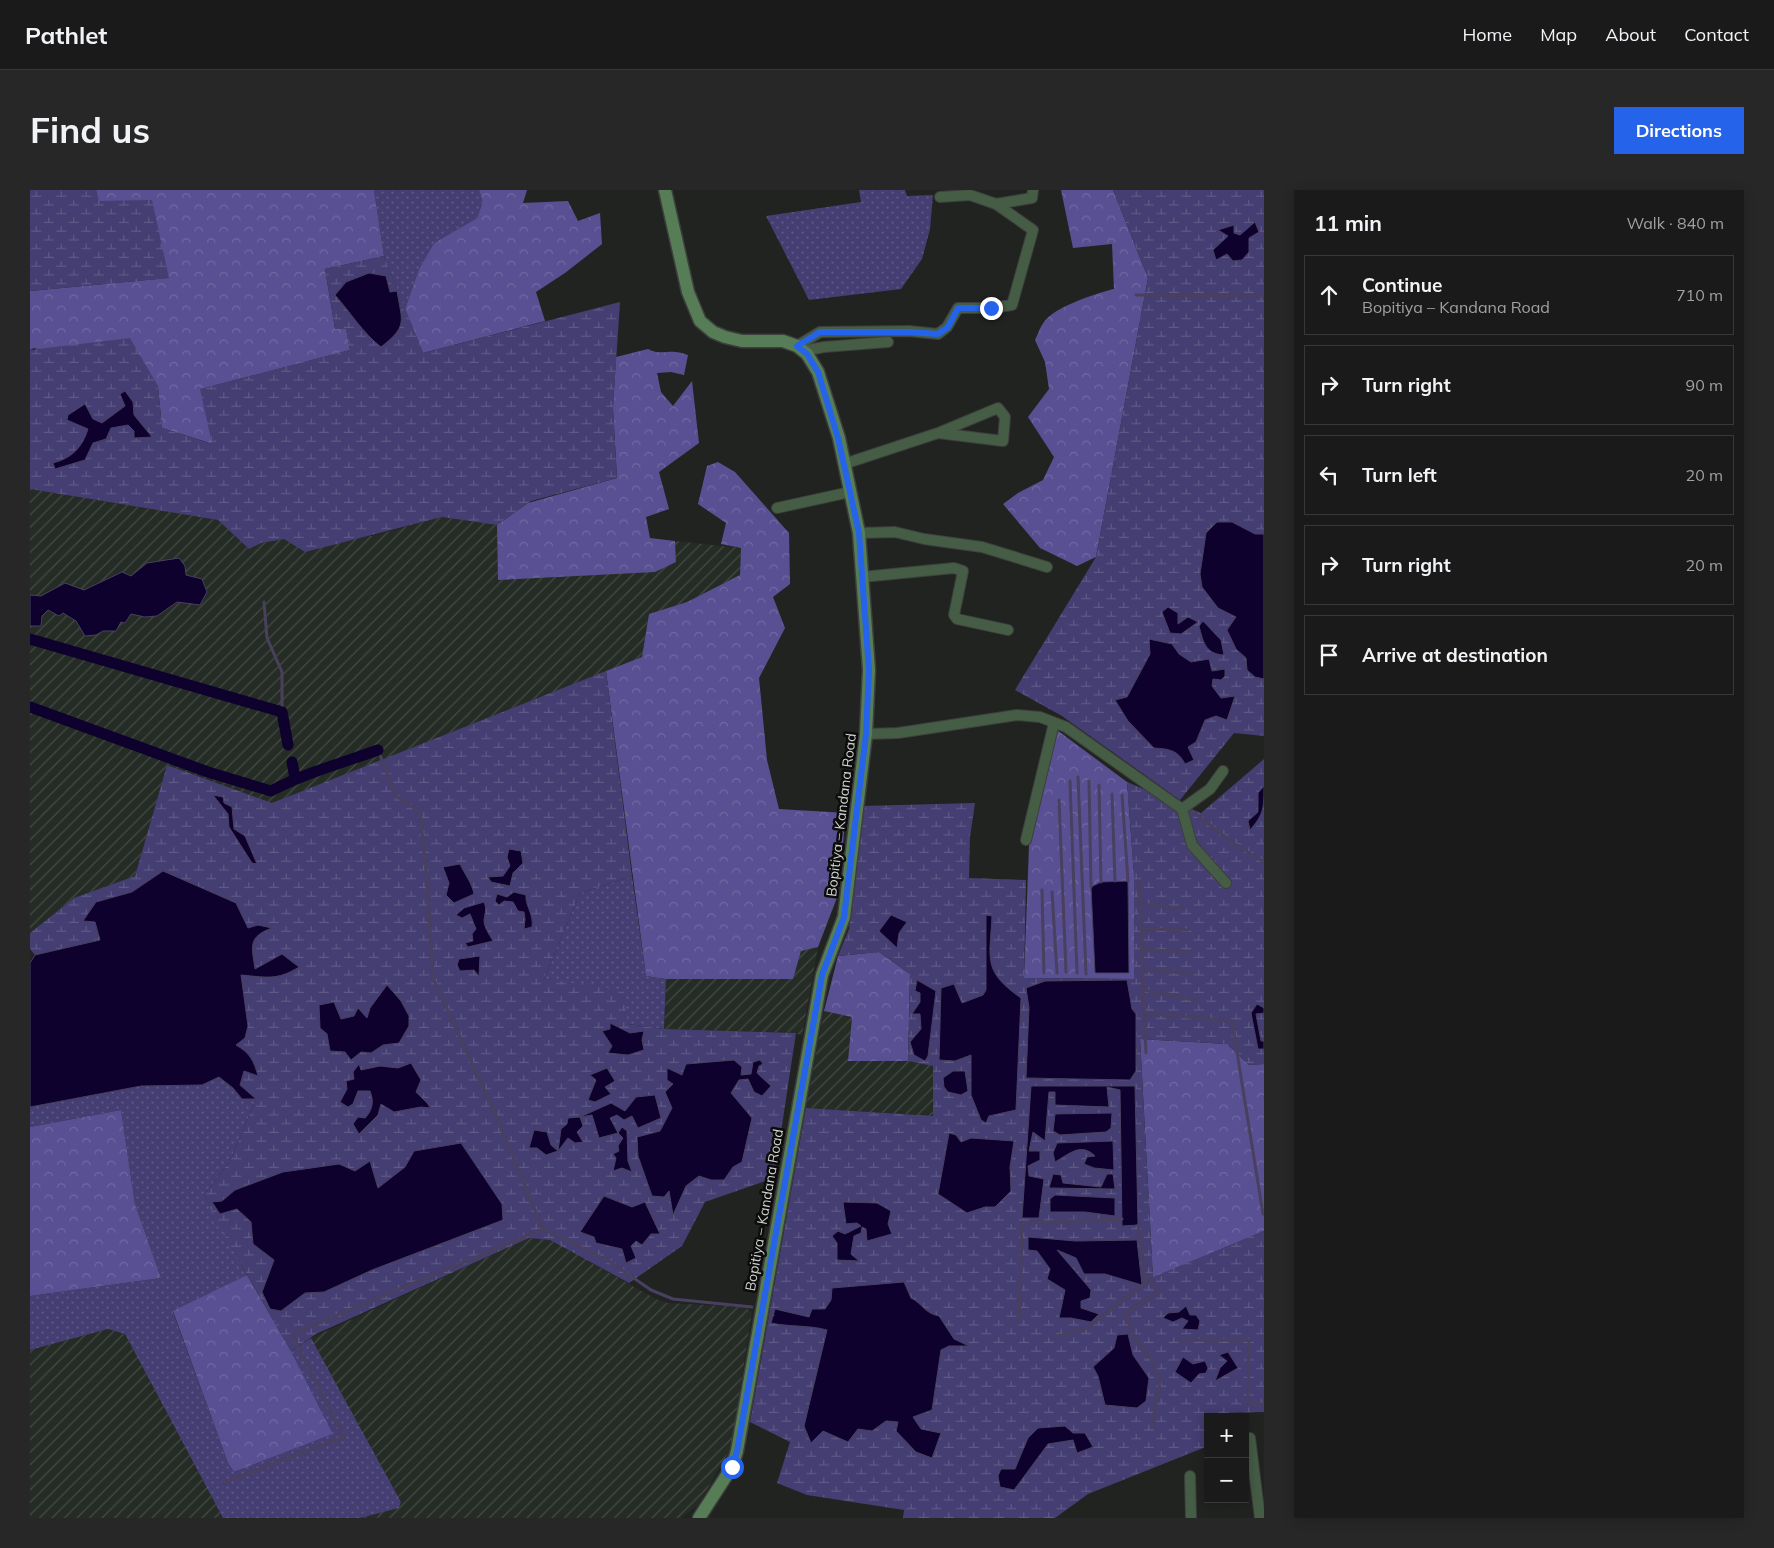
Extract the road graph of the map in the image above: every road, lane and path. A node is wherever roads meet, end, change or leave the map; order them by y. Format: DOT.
graph roads {
  1 [pos="665,190"];
  2 [pos="1033,190"];
  3 [pos="940,196"];
  4 [pos="996,204"];
  5 [pos="888,342"];
  6 [pos="800,349"];
  7 [pos="938,433"];
  8 [pos="844,464"];
  9 [pos="850,492"];
  10 [pos="777,508"];
  11 [pos="859,533"];
  12 [pos="1047,567"];
  13 [pos="862,577"];
  14 [pos="1008,630"];
  15 [pos="1054,723"];
  16 [pos="866,734"];
  17 [pos="1223,771"];
  18 [pos="1182,809"];
  19 [pos="1026,840"];
  20 [pos="1226,883"];
  21 [pos="1250,1438"];
  22 [pos="1190,1476"];
  23 [pos="699,1518"];
  24 [pos="1191,1518"];
  25 [pos="1260,1518"];
  1 -- 6 [label="main road"];
  2 -- 4 [label="street"];
  3 -- 4 [label="street"];
  4 -- 6 [label="street"];
  5 -- 6 [label="street"];
  6 -- 8 [label="main road, Bopitiya – Kandana Road"];
  7 -- 7 [label="street"];
  7 -- 8 [label="street"];
  8 -- 9 [label="main road, Bopitiya – Kandana Road"];
  9 -- 10 [label="street"];
  9 -- 11 [label="main road, Bopitiya – Kandana Road"];
  11 -- 12 [label="street"];
  11 -- 13 [label="main road, Bopitiya – Kandana Road"];
  13 -- 14 [label="street"];
  13 -- 16 [label="main road, Bopitiya – Kandana Road"];
  15 -- 16 [label="street"];
  15 -- 18 [label="street"];
  15 -- 19 [label="street"];
  16 -- 23 [label="main road, Bopitiya – Kandana Road"];
  17 -- 18 [label="street"];
  18 -- 20 [label="street"];
  21 -- 25 [label="street"];
  22 -- 24 [label="street"];
}
